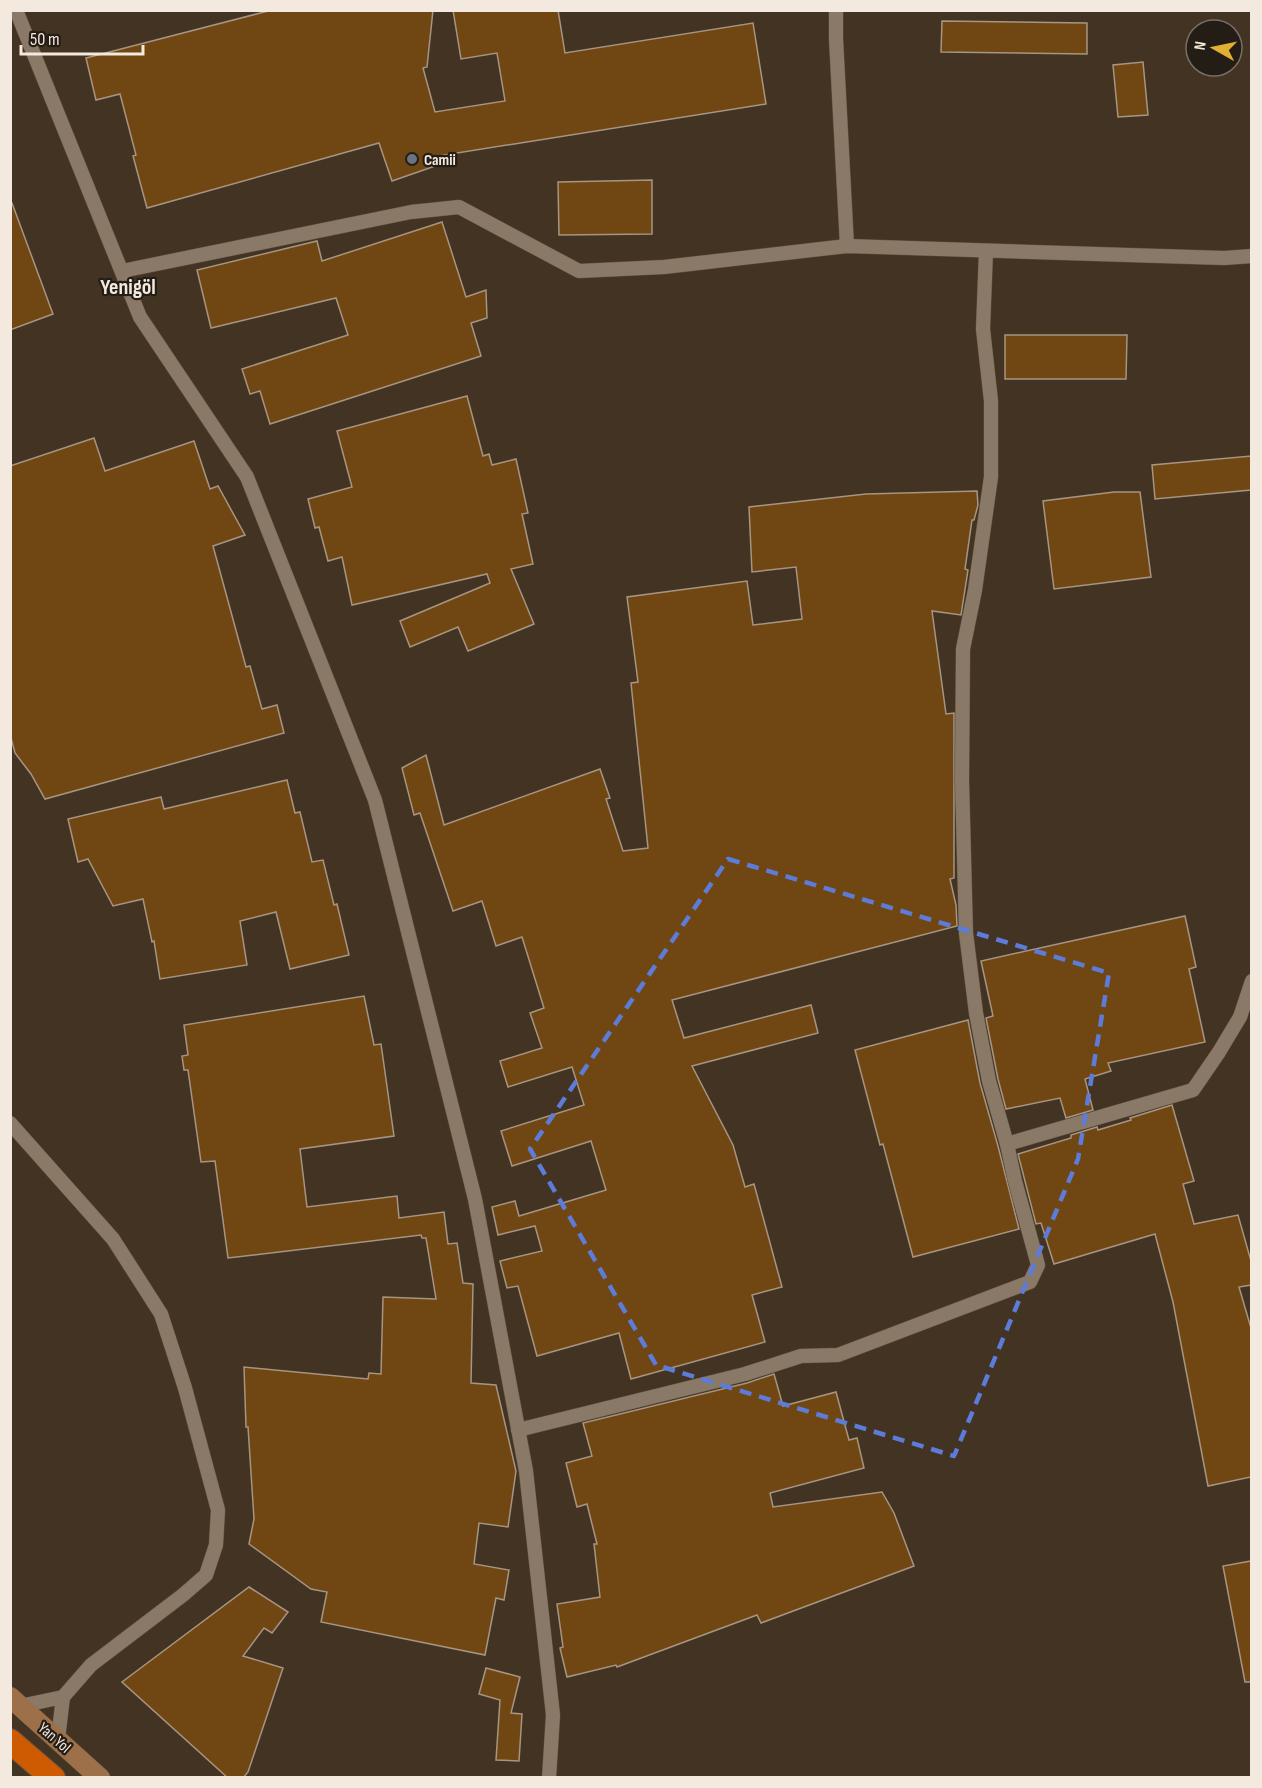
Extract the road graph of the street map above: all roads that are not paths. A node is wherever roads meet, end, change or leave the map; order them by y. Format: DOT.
graph roads {
  1 [pos="16,10"];
  2 [pos="836,10"];
  3 [pos="847,246"];
  4 [pos="986,251"];
  5 [pos="1251,256"];
  6 [pos="122,271"];
  7 [pos="1251,981"];
  8 [pos="10,1123"];
  9 [pos="1007,1144"];
  10 [pos="518,1430"];
  11 [pos="63,1697"];
  12 [pos="14,1704"];
  13 [pos="58,1739"];
  14 [pos="10,1741"];
  15 [pos="51,1777"];
  16 [pos="100,1778"];
  17 [pos="549,1778"];
  1 -- 6 [label="street"];
  2 -- 3 [label="street"];
  3 -- 4 [label="street"];
  3 -- 6 [label="street"];
  4 -- 5 [label="street"];
  4 -- 9 [label="street"];
  6 -- 10 [label="street"];
  7 -- 9 [label="street"];
  8 -- 11 [label="street"];
  9 -- 10 [label="street"];
  10 -- 17 [label="street"];
  11 -- 12 [label="street"];
  11 -- 13 [label="street"];
  12 -- 13 [label="street, Yan Yol"];
  13 -- 15 [label="street"];
  13 -- 16 [label="street, Yan Yol"];
  14 -- 15 [label="highway"];
}
